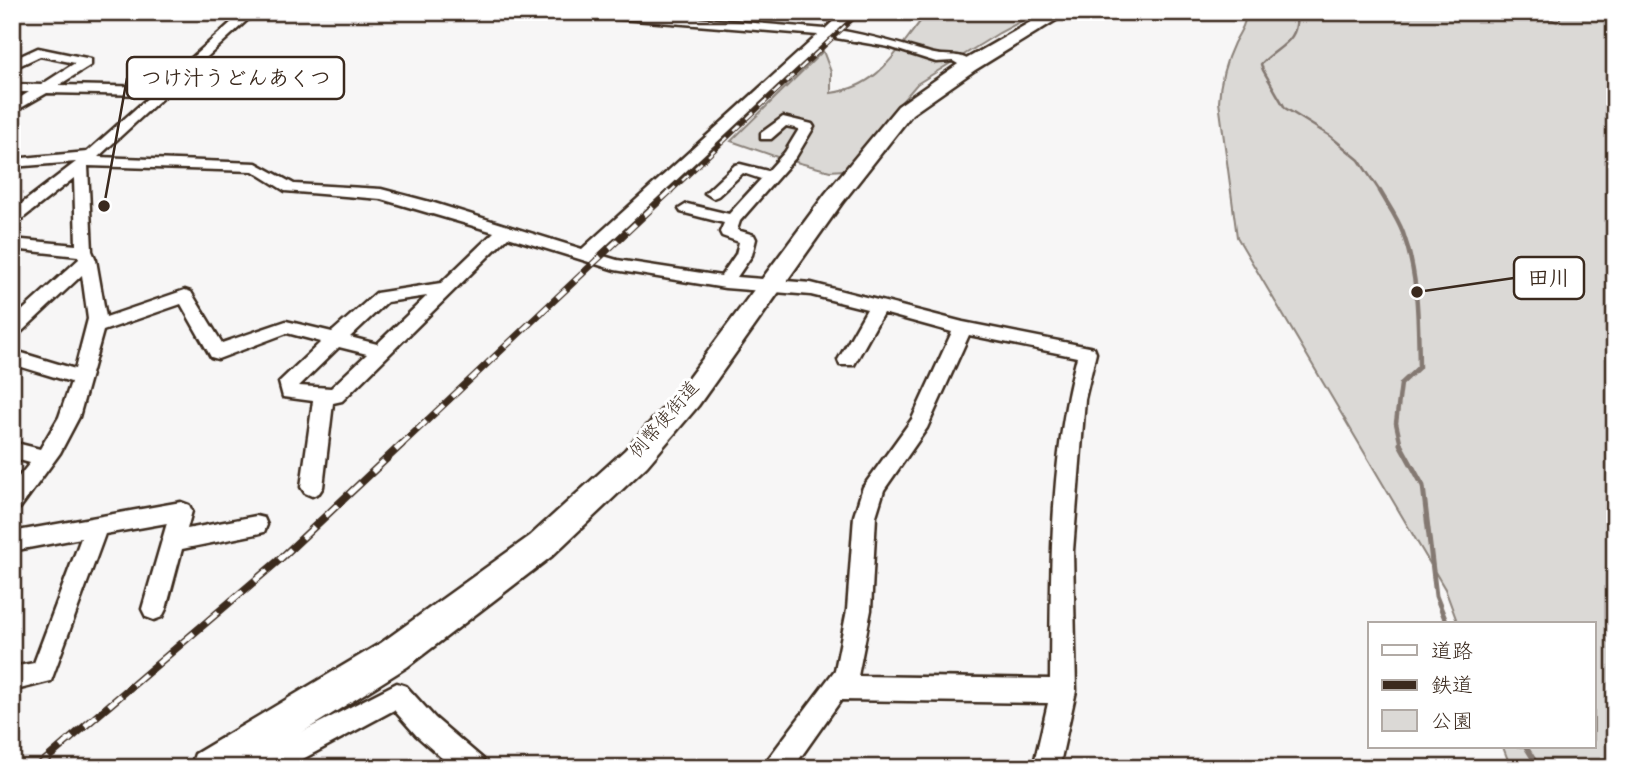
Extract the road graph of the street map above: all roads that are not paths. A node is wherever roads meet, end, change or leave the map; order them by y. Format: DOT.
graph roads {
  1 [pos="250,12"];
  2 [pos="584,12"];
  3 [pos="850,12"];
  4 [pos="1061,12"];
  5 [pos="826,33"];
  6 [pos="12,65"];
  7 [pos="968,66"];
  8 [pos="12,88"];
  9 [pos="41,89"];
  10 [pos="162,91"];
  11 [pos="12,109"];
  12 [pos="766,136"];
  13 [pos="86,161"];
  14 [pos="12,163"];
  15 [pos="772,177"];
  16 [pos="713,193"];
  17 [pos="687,209"];
  18 [pos="12,219"];
  19 [pos="733,220"];
  20 [pos="506,230"];
  21 [pos="12,243"];
  22 [pos="86,256"];
  23 [pos="584,256"];
  24 [pos="725,282"];
  25 [pos="771,286"];
  26 [pos="446,288"];
  27 [pos="878,306"];
  28 [pos="96,327"];
  29 [pos="963,328"];
  30 [pos="12,331"];
  31 [pos="333,340"];
  32 [pos="380,351"];
  33 [pos="12,357"];
  34 [pos="848,360"];
  35 [pos="82,378"];
  36 [pos="324,395"];
  37 [pos="12,450"];
  38 [pos="44,458"];
  39 [pos="312,487"];
  40 [pos="12,502"];
  41 [pos="256,525"];
  42 [pos="97,526"];
  43 [pos="12,541"];
  44 [pos="173,541"];
  45 [pos="154,609"];
  46 [pos="12,679"];
  47 [pos="835,688"];
  48 [pos="1063,691"];
  49 [pos="209,768"];
  50 [pos="258,768"];
  51 [pos="474,768"];
  52 [pos="777,768"];
  53 [pos="1046,768"];
  1 -- 10 [label="street"];
  2 -- 5 [label="street"];
  3 -- 5 [label="street"];
  4 -- 7 [label="highway, 例幣使街道"];
  5 -- 7 [label="street"];
  5 -- 23 [label="street"];
  6 -- 9 [label="street"];
  7 -- 25 [label="highway, 例幣使街道"];
  8 -- 9 [label="street"];
  9 -- 10 [label="street"];
  9 -- 11 [label="street"];
  10 -- 13 [label="street"];
  12 -- 15 [label="street"];
  13 -- 14 [label="street"];
  13 -- 18 [label="street"];
  13 -- 20 [label="street"];
  13 -- 22 [label="street"];
  15 -- 16 [label="street"];
  15 -- 19 [label="street"];
  17 -- 19 [label="street"];
  19 -- 24 [label="street"];
  20 -- 23 [label="street"];
  20 -- 26 [label="street"];
  21 -- 22 [label="street"];
  22 -- 28 [label="street"];
  22 -- 30 [label="street"];
  23 -- 24 [label="street"];
  24 -- 25 [label="street"];
  25 -- 27 [label="street"];
  25 -- 49 [label="highway, 例幣使街道"];
  26 -- 31 [label="street"];
  26 -- 32 [label="street"];
  27 -- 29 [label="street"];
  27 -- 34 [label="street"];
  28 -- 31 [label="street"];
  28 -- 35 [label="street"];
  29 -- 47 [label="street"];
  29 -- 48 [label="street"];
  31 -- 32 [label="street"];
  31 -- 36 [label="street"];
  32 -- 36 [label="street"];
  33 -- 35 [label="street"];
  35 -- 38 [label="street"];
  36 -- 39 [label="street"];
  37 -- 38 [label="street"];
  38 -- 40 [label="street"];
  41 -- 44 [label="street"];
  42 -- 43 [label="street"];
  42 -- 44 [label="street"];
  42 -- 46 [label="street"];
  44 -- 45 [label="street"];
  47 -- 48 [label="street"];
  47 -- 52 [label="street"];
  48 -- 53 [label="street"];
  50 -- 51 [label="street"];
}
